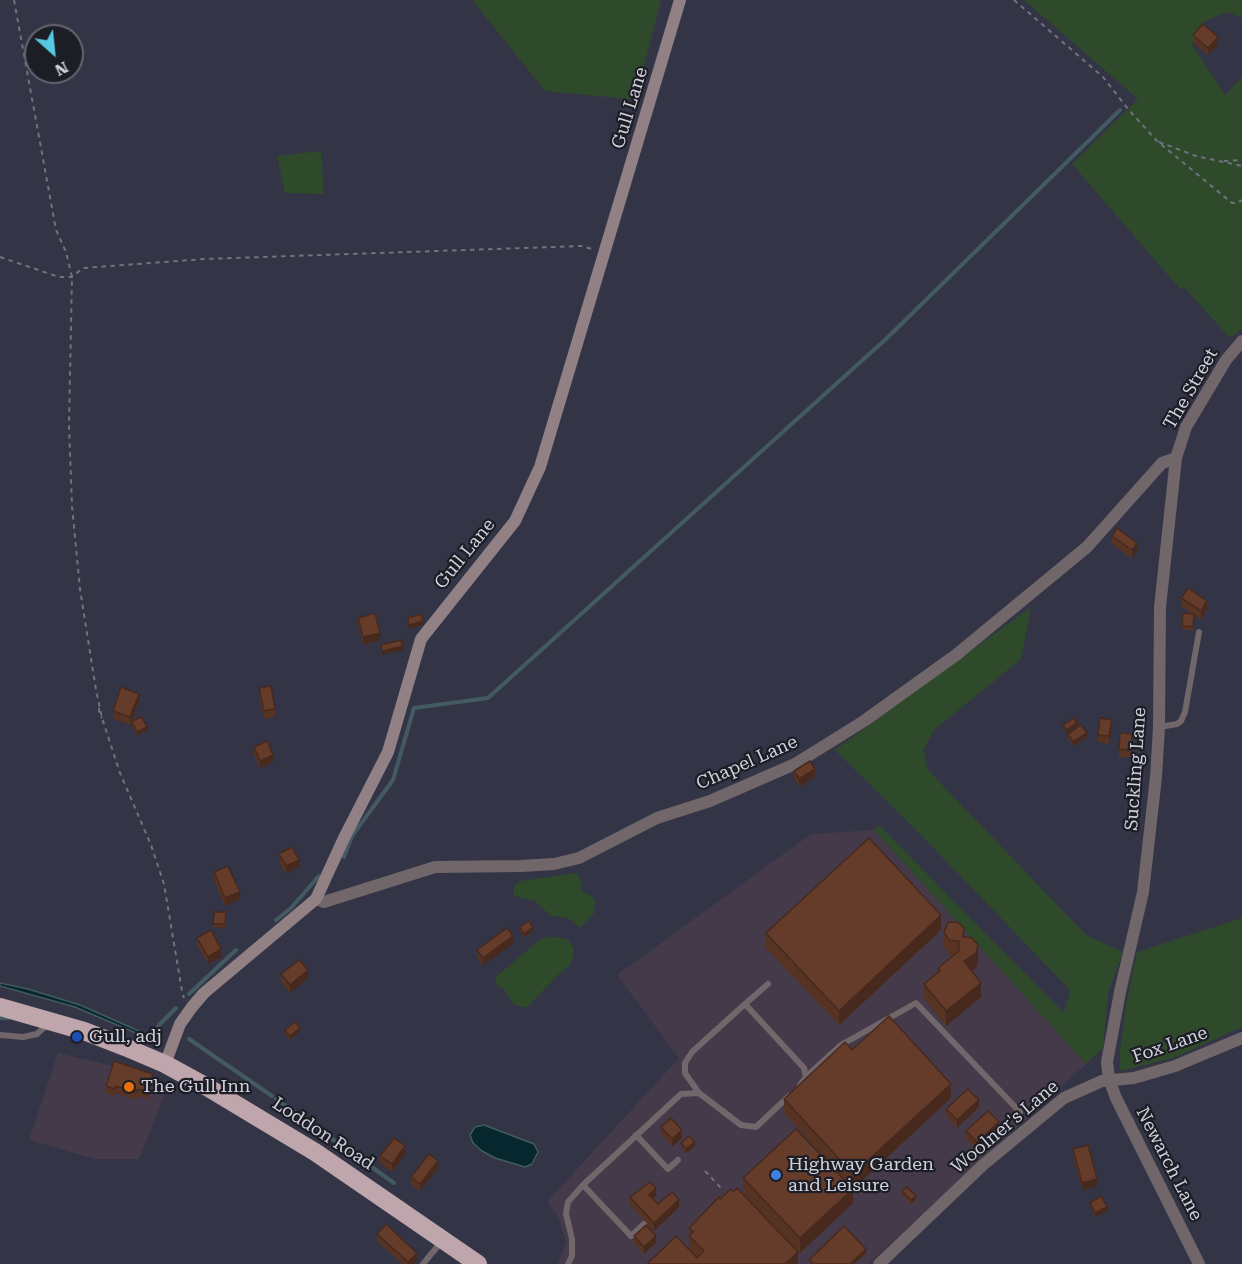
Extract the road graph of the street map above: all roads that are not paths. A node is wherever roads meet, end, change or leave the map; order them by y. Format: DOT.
graph roads {
  1 [pos="680,0"];
  2 [pos="1242,341"];
  3 [pos="1176,458"];
  4 [pos="1199,632"];
  5 [pos="1159,727"];
  6 [pos="316,899"];
  7 [pos="768,984"];
  8 [pos="745,1004"];
  9 [pos="0,1007"];
  10 [pos="50,1021"];
  11 [pos="0,1035"];
  12 [pos="1242,1038"];
  13 [pos="165,1064"];
  14 [pos="806,1077"];
  15 [pos="1109,1079"];
  16 [pos="699,1093"];
  17 [pos="1020,1112"];
  18 [pos="636,1135"];
  19 [pos="678,1160"];
  20 [pos="583,1185"];
  21 [pos="644,1224"];
  22 [pos="442,1241"];
  23 [pos="423,1264"];
  24 [pos="478,1264"];
  25 [pos="568,1264"];
  26 [pos="879,1264"];
  27 [pos="1199,1264"];
  1 -- 6 [label="street, Gull Lane"];
  2 -- 3 [label="street, The Street"];
  3 -- 5 [label="street, Suckling Lane"];
  3 -- 6 [label="street, Chapel Lane"];
  4 -- 5 [label="lane"];
  5 -- 15 [label="street, Suckling Lane"];
  6 -- 13 [label="street, Gull Lane"];
  7 -- 8 [label="lane"];
  8 -- 14 [label="lane"];
  8 -- 16 [label="lane"];
  9 -- 10 [label="highway, Loddon Road"];
  10 -- 11 [label="lane"];
  10 -- 13 [label="highway, Loddon Road"];
  12 -- 15 [label="street, Fox Lane"];
  13 -- 22 [label="highway, Loddon Road"];
  14 -- 16 [label="lane"];
  14 -- 17 [label="lane"];
  15 -- 26 [label="street, Woolner's Lane"];
  15 -- 27 [label="street, Newarch Lane"];
  16 -- 18 [label="lane"];
  18 -- 19 [label="lane"];
  18 -- 20 [label="lane"];
  20 -- 21 [label="lane"];
  20 -- 25 [label="lane"];
  22 -- 23 [label="lane"];
  22 -- 24 [label="highway, Loddon Road"];
}
